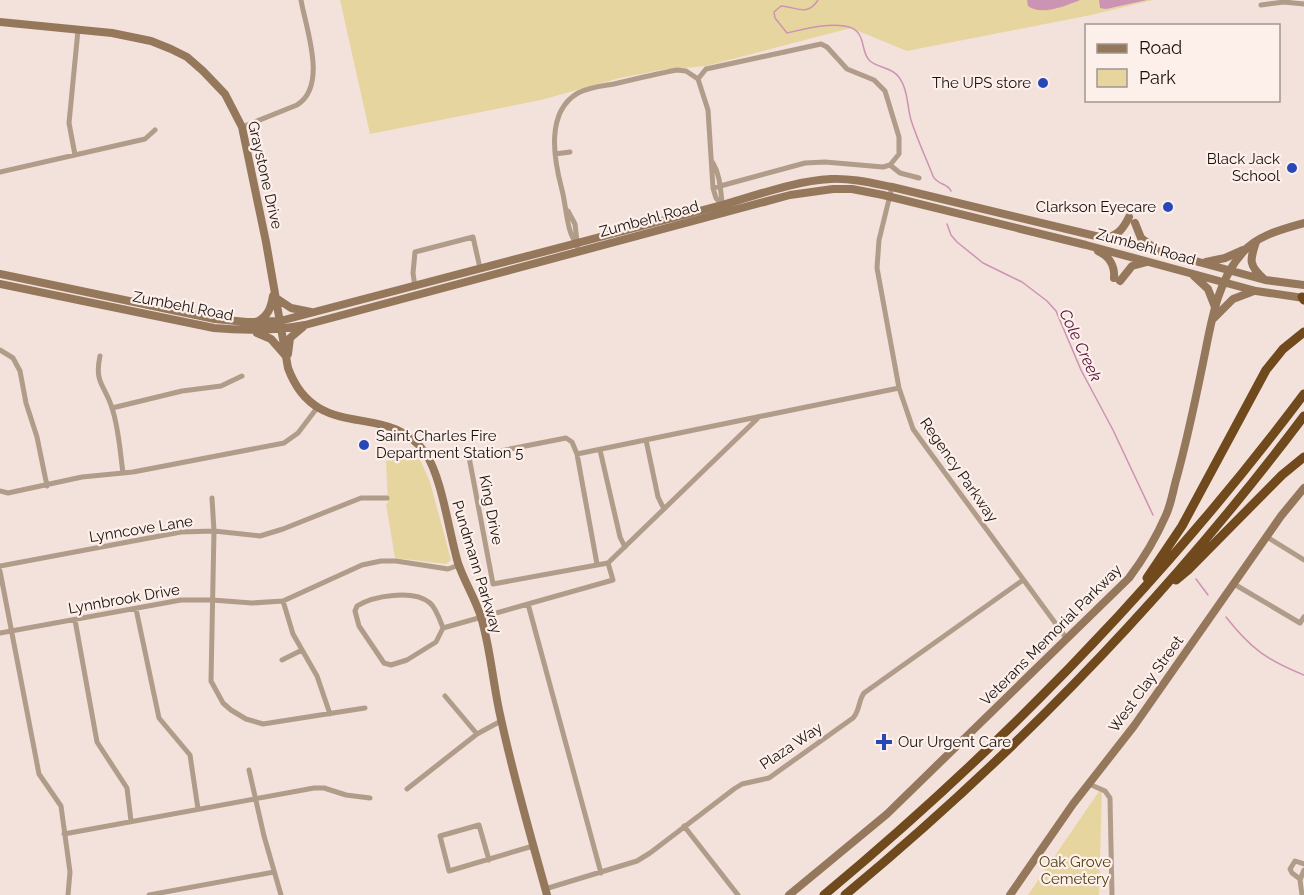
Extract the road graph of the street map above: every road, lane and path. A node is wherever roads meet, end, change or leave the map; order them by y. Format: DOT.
graph roads {
  1 [pos="301,0"];
  2 [pos="1304,4"];
  3 [pos="1262,5"];
  4 [pos="0,22"];
  5 [pos="78,30"];
  6 [pos="698,79"];
  7 [pos="242,127"];
  8 [pos="155,130"];
  9 [pos="570,152"];
  10 [pos="555,154"];
  11 [pos="75,155"];
  12 [pos="713,163"];
  13 [pos="890,165"];
  14 [pos="0,172"];
  15 [pos="919,178"];
  16 [pos="720,186"];
  17 [pos="892,187"];
  18 [pos="713,188"];
  19 [pos="890,196"];
  20 [pos="723,209"];
  21 [pos="981,209"];
  22 [pos="979,218"];
  23 [pos="1304,223"];
  24 [pos="1101,238"];
  25 [pos="576,242"];
  26 [pos="1256,242"];
  27 [pos="1086,245"];
  28 [pos="1245,250"];
  29 [pos="1158,251"];
  30 [pos="578,252"];
  31 [pos="1149,261"];
  32 [pos="1202,263"];
  33 [pos="480,268"];
  34 [pos="1229,270"];
  35 [pos="0,274"];
  36 [pos="1192,274"];
  37 [pos="13,277"];
  38 [pos="1265,280"];
  39 [pos="1223,282"];
  40 [pos="0,284"];
  41 [pos="274,285"];
  42 [pos="1304,285"];
  43 [pos="415,286"];
  44 [pos="12,287"];
  45 [pos="1256,291"];
  46 [pos="417,295"];
  47 [pos="276,297"];
  48 [pos="1303,298"];
  49 [pos="1216,307"];
  50 [pos="316,313"];
  51 [pos="1212,320"];
  52 [pos="257,322"];
  53 [pos="280,325"];
  54 [pos="305,325"];
  55 [pos="247,331"];
  56 [pos="1304,332"];
  57 [pos="0,350"];
  58 [pos="100,356"];
  59 [pos="286,357"];
  60 [pos="26,363"];
  61 [pos="18,367"];
  62 [pos="288,368"];
  63 [pos="242,376"];
  64 [pos="899,388"];
  65 [pos="1304,394"];
  66 [pos="112,408"];
  67 [pos="317,408"];
  68 [pos="1304,416"];
  69 [pos="757,419"];
  70 [pos="646,440"];
  71 [pos="600,450"];
  72 [pos="577,454"];
  73 [pos="1304,457"];
  74 [pos="123,473"];
  75 [pos="47,486"];
  76 [pos="1304,488"];
  77 [pos="0,491"];
  78 [pos="212,498"];
  79 [pos="387,498"];
  80 [pos="664,509"];
  81 [pos="214,531"];
  82 [pos="1267,537"];
  83 [pos="625,547"];
  84 [pos="1304,560"];
  85 [pos="608,562"];
  86 [pos="597,564"];
  87 [pos="459,565"];
  88 [pos="0,566"];
  89 [pos="0,571"];
  90 [pos="1023,580"];
  91 [pos="1234,584"];
  92 [pos="1153,599"];
  93 [pos="212,600"];
  94 [pos="283,601"];
  95 [pos="528,604"];
  96 [pos="136,609"];
  97 [pos="1119,617"];
  98 [pos="1304,617"];
  99 [pos="481,618"];
  100 [pos="75,620"];
  101 [pos="443,627"];
  102 [pos="13,630"];
  103 [pos="0,633"];
  104 [pos="1067,639"];
  105 [pos="302,650"];
  106 [pos="282,660"];
  107 [pos="445,696"];
  108 [pos="365,708"];
  109 [pos="330,714"];
  110 [pos="501,721"];
  111 [pos="477,734"];
  112 [pos="249,770"];
  113 [pos="1089,784"];
  114 [pos="407,789"];
  115 [pos="370,798"];
  116 [pos="254,799"];
  117 [pos="198,809"];
  118 [pos="131,820"];
  119 [pos="684,826"];
  120 [pos="64,834"];
  121 [pos="533,846"];
  122 [pos="489,860"];
  123 [pos="1304,864"];
  124 [pos="1303,871"];
  125 [pos="274,872"];
  126 [pos="601,873"];
  127 [pos="1300,879"];
  128 [pos="546,892"];
  129 [pos="68,895"];
  130 [pos="149,895"];
  131 [pos="280,895"];
  132 [pos="738,895"];
  133 [pos="789,895"];
  134 [pos="824,895"];
  135 [pos="845,895"];
  136 [pos="1010,895"];
  137 [pos="1112,895"];
  138 [pos="1302,895"];
  1 -- 7 [label="street"];
  2 -- 3 [label="street"];
  4 -- 5 [label="main road, Graystone Drive"];
  5 -- 7 [label="main road, Graystone Drive"];
  5 -- 11 [label="street"];
  6 -- 10 [label="street"];
  6 -- 12 [label="street"];
  6 -- 13 [label="street"];
  7 -- 41 [label="main road, Graystone Drive"];
  8 -- 11 [label="street"];
  9 -- 10 [label="street"];
  10 -- 25 [label="street"];
  11 -- 14 [label="street"];
  12 -- 16 [label="street"];
  12 -- 18 [label="street"];
  13 -- 15 [label="street"];
  13 -- 16 [label="street"];
  16 -- 18 [label="street"];
  16 -- 20 [label="street"];
  17 -- 19 [label="street, Regency Parkway"];
  17 -- 20 [label="main road, Zumbehl Road"];
  17 -- 21 [label="main road, Zumbehl Road"];
  18 -- 20 [label="street"];
  19 -- 20 [label="main road, Zumbehl Road"];
  19 -- 22 [label="main road, Zumbehl Road"];
  19 -- 64 [label="street, Regency Parkway"];
  20 -- 25 [label="main road, Zumbehl Road"];
  20 -- 30 [label="main road, Zumbehl Road"];
  21 -- 22 [label="main road"];
  21 -- 24 [label="main road, Zumbehl Road"];
  22 -- 27 [label="main road, Zumbehl Road"];
  23 -- 26 [label="main road, Veterans Memorial Parkway"];
  24 -- 29 [label="main road, Zumbehl Road"];
  24 -- 29 [label="main road"];
  25 -- 30 [label="street"];
  25 -- 33 [label="main road, Zumbehl Road"];
  26 -- 28 [label="main road, Veterans Memorial Parkway"];
  26 -- 38 [label="main road"];
  27 -- 31 [label="main road, Zumbehl Road"];
  27 -- 31 [label="main road"];
  28 -- 32 [label="main road"];
  28 -- 34 [label="main road, Veterans Memorial Parkway"];
  29 -- 32 [label="main road, Zumbehl Road"];
  30 -- 46 [label="main road, Zumbehl Road"];
  31 -- 36 [label="main road, Zumbehl Road"];
  32 -- 34 [label="main road, Zumbehl Road"];
  33 -- 43 [label="main road, Zumbehl Road"];
  33 -- 43 [label="street"];
  34 -- 38 [label="main road, Zumbehl Road"];
  34 -- 39 [label="main road, Veterans Memorial Parkway"];
  35 -- 37 [label="main road, Zumbehl Road"];
  36 -- 39 [label="main road, Zumbehl Road"];
  36 -- 49 [label="main road"];
  37 -- 44 [label="main road"];
  37 -- 52 [label="main road, Zumbehl Road"];
  38 -- 42 [label="main road, Zumbehl Road"];
  39 -- 45 [label="main road, Zumbehl Road"];
  39 -- 49 [label="main road, Veterans Memorial Parkway"];
  40 -- 44 [label="main road, Zumbehl Road"];
  41 -- 47 [label="main road, Graystone Drive"];
  41 -- 52 [label="main road"];
  43 -- 46 [label="street"];
  43 -- 50 [label="main road, Zumbehl Road"];
  44 -- 55 [label="main road, Zumbehl Road"];
  45 -- 48 [label="main road, Zumbehl Road"];
  45 -- 51 [label="main road"];
  46 -- 54 [label="main road, Zumbehl Road"];
  47 -- 50 [label="main road"];
  47 -- 53 [label="main road, Graystone Drive"];
  49 -- 51 [label="main road, Veterans Memorial Parkway"];
  50 -- 53 [label="main road, Zumbehl Road"];
  51 -- 104 [label="main road, Veterans Memorial Parkway"];
  52 -- 53 [label="main road, Zumbehl Road"];
  53 -- 54 [label="main road, Zumbehl Road"];
  53 -- 55 [label="main road, Zumbehl Road"];
  53 -- 59 [label="main road, Pundmann Parkway"];
  54 -- 62 [label="main road"];
  55 -- 59 [label="main road"];
  56 -- 97 [label="highway"];
  57 -- 61 [label="street"];
  58 -- 66 [label="street"];
  59 -- 62 [label="main road, Pundmann Parkway"];
  60 -- 61 [label="street"];
  61 -- 75 [label="street"];
  62 -- 67 [label="main road, Pundmann Parkway"];
  63 -- 66 [label="street"];
  64 -- 69 [label="street"];
  64 -- 90 [label="street, Regency Parkway"];
  65 -- 97 [label="highway"];
  66 -- 74 [label="street"];
  67 -- 74 [label="street"];
  67 -- 87 [label="main road, Pundmann Parkway"];
  68 -- 92 [label="highway"];
  69 -- 70 [label="street"];
  69 -- 80 [label="street"];
  70 -- 71 [label="street"];
  70 -- 80 [label="street"];
  71 -- 72 [label="street"];
  71 -- 83 [label="street"];
  72 -- 86 [label="street"];
  72 -- 86 [label="street, King Drive"];
  73 -- 92 [label="highway"];
  74 -- 75 [label="street"];
  75 -- 77 [label="street"];
  76 -- 82 [label="main road, West Clay Street"];
  78 -- 81 [label="street"];
  79 -- 81 [label="street, Lynncove Lane"];
  80 -- 83 [label="street"];
  81 -- 88 [label="street, Lynncove Lane"];
  81 -- 93 [label="street"];
  82 -- 84 [label="street"];
  82 -- 91 [label="main road, West Clay Street"];
  83 -- 85 [label="street"];
  85 -- 86 [label="street"];
  85 -- 95 [label="street"];
  87 -- 94 [label="street, Lynnbrook Drive"];
  87 -- 99 [label="main road, Pundmann Parkway"];
  89 -- 102 [label="street"];
  90 -- 104 [label="street, Regency Parkway"];
  90 -- 119 [label="street, Plaza Way"];
  91 -- 98 [label="street"];
  91 -- 113 [label="main road, West Clay Street"];
  92 -- 135 [label="highway"];
  93 -- 94 [label="street, Lynnbrook Drive"];
  93 -- 96 [label="street, Lynnbrook Drive"];
  93 -- 109 [label="street"];
  94 -- 105 [label="street"];
  95 -- 99 [label="street"];
  95 -- 126 [label="street"];
  96 -- 100 [label="street, Lynnbrook Drive"];
  96 -- 117 [label="street"];
  97 -- 134 [label="highway"];
  99 -- 101 [label="street"];
  99 -- 110 [label="main road, Pundmann Parkway"];
  100 -- 102 [label="street, Lynnbrook Drive"];
  100 -- 118 [label="street"];
  101 -- 101 [label="street"];
  102 -- 103 [label="street, Lynnbrook Drive"];
  102 -- 120 [label="street"];
  104 -- 133 [label="main road, Veterans Memorial Parkway"];
  105 -- 106 [label="street"];
  105 -- 109 [label="street"];
  107 -- 111 [label="street"];
  108 -- 109 [label="street"];
  110 -- 111 [label="street"];
  110 -- 121 [label="main road, Pundmann Parkway"];
  111 -- 114 [label="street"];
  112 -- 116 [label="street"];
  113 -- 136 [label="main road, West Clay Street"];
  113 -- 137 [label="street"];
  115 -- 116 [label="street"];
  116 -- 117 [label="street"];
  116 -- 125 [label="street"];
  117 -- 118 [label="street"];
  118 -- 120 [label="street"];
  119 -- 126 [label="street, Plaza Way"];
  119 -- 132 [label="street"];
  120 -- 129 [label="street"];
  121 -- 122 [label="street"];
  121 -- 128 [label="main road, Pundmann Parkway"];
  122 -- 122 [label="street"];
  123 -- 127 [label="street"];
  124 -- 127 [label="street"];
  125 -- 130 [label="street"];
  125 -- 131 [label="street"];
  126 -- 128 [label="street, Plaza Way"];
  127 -- 138 [label="street"];
}
